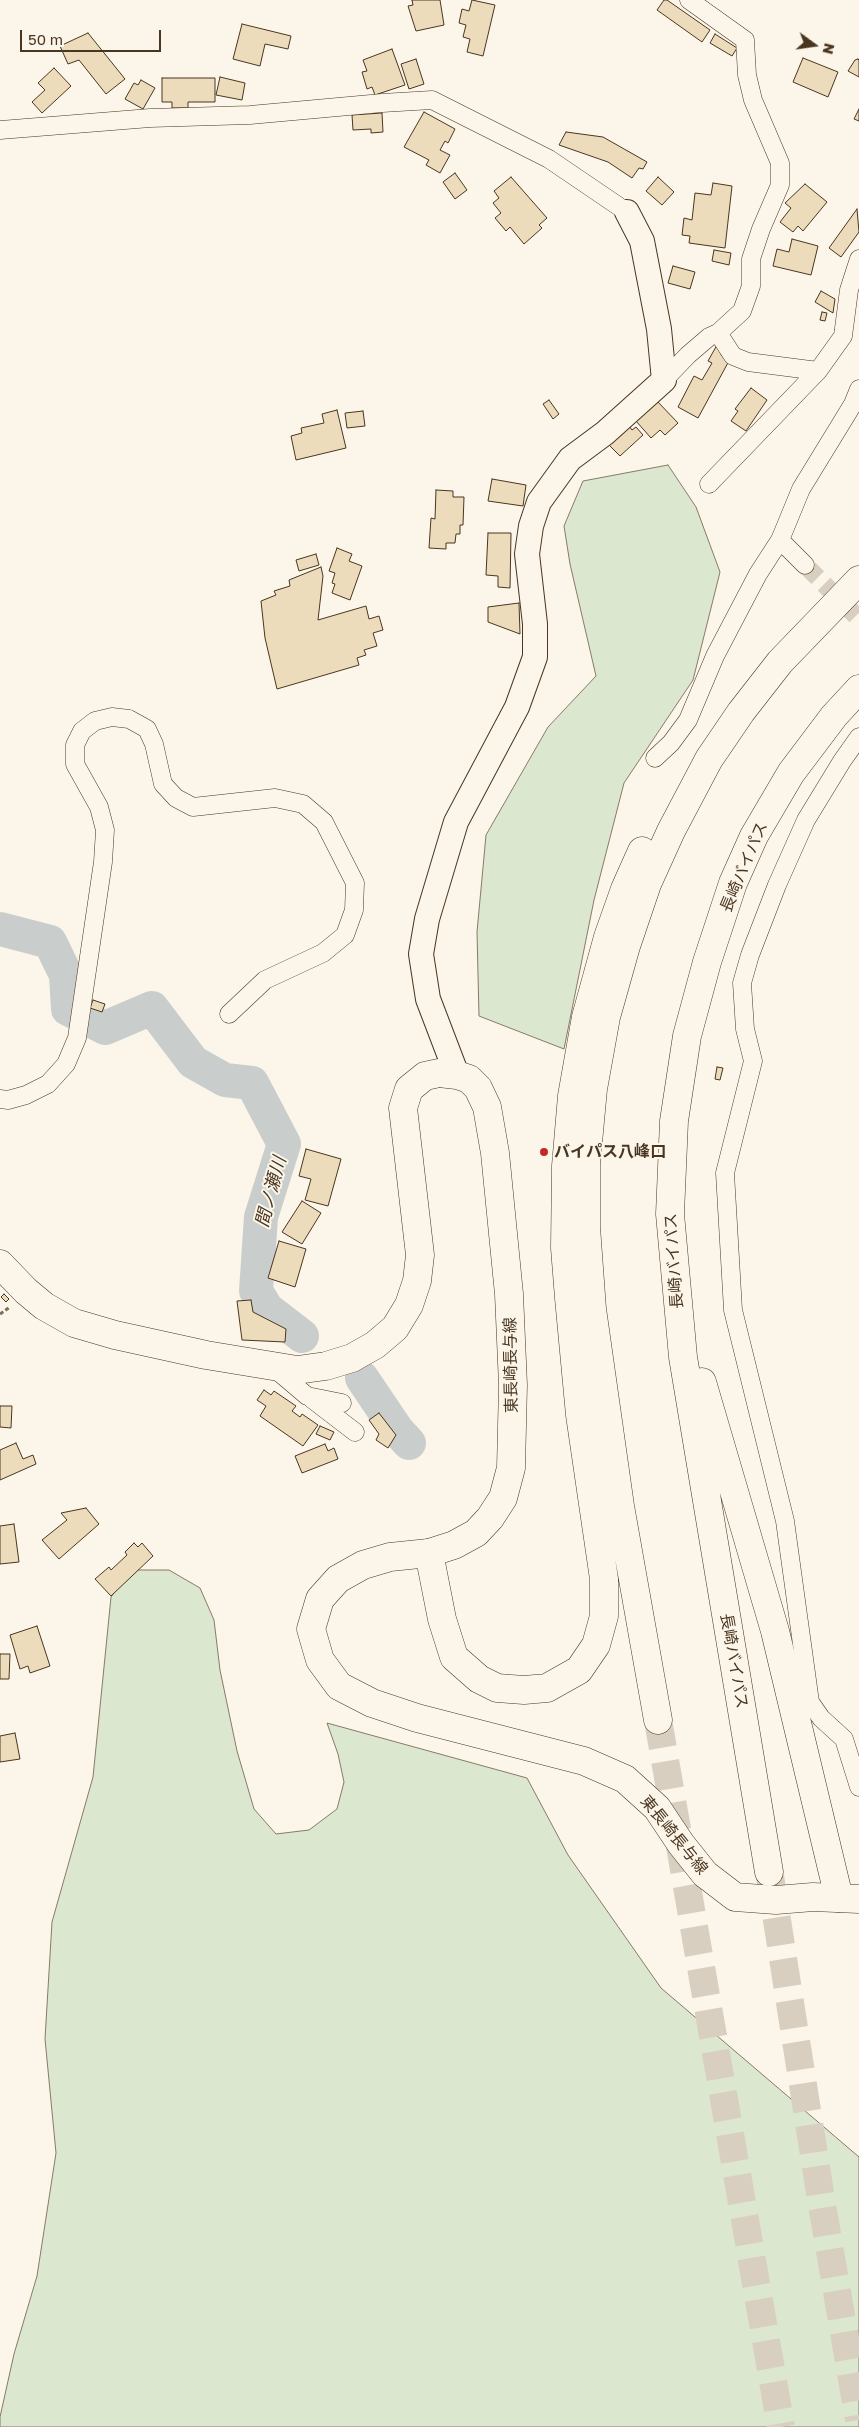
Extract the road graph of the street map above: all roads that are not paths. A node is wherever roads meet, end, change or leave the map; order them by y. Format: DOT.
graph roads {
  1 [pos="689,0"];
  2 [pos="0,130"];
  3 [pos="627,212"];
  4 [pos="857,270"];
  5 [pos="718,333"];
  6 [pos="818,371"];
  7 [pos="664,380"];
  8 [pos="859,389"];
  9 [pos="709,484"];
  10 [pos="780,540"];
  11 [pos="805,564"];
  12 [pos="859,580"];
  13 [pos="859,689"];
  14 [pos="859,737"];
  15 [pos="655,758"];
  16 [pos="709,760"];
  17 [pos="229,1014"];
  18 [pos="457,1074"];
  19 [pos="0,1099"];
  20 [pos="0,1264"];
  21 [pos="677,1305"];
  22 [pos="576,1353"];
  23 [pos="272,1366"];
  24 [pos="307,1396"];
  25 [pos="342,1403"];
  26 [pos="355,1432"];
  27 [pos="620,1506"];
  28 [pos="429,1552"];
  29 [pos="658,1720"];
  30 [pos="859,1786"];
  31 [pos="769,1872"];
  32 [pos="849,1898"];
  1 -- 5 [label="street"];
  2 -- 3 [label="street"];
  3 -- 7 [label="street"];
  4 -- 6 [label="street"];
  5 -- 6 [label="street"];
  5 -- 7 [label="street"];
  6 -- 9 [label="street"];
  7 -- 18 [label="street"];
  8 -- 10 [label="street"];
  10 -- 11 [label="street"];
  10 -- 15 [label="street"];
  12 -- 16 [label="main road"];
  13 -- 21 [label="main road, 長崎バイパス"];
  14 -- 30 [label="street"];
  16 -- 22 [label="main road"];
  16 -- 27 [label="main road"];
  17 -- 19 [label="street"];
  18 -- 23 [label="main road"];
  18 -- 28 [label="main road, 東長崎長与線"];
  20 -- 23 [label="main road"];
  21 -- 31 [label="main road, 長崎バイパス"];
  21 -- 32 [label="main road"];
  22 -- 27 [label="main road"];
  22 -- 28 [label="main road"];
  23 -- 24 [label="street"];
  24 -- 25 [label="street"];
  24 -- 26 [label="street"];
  27 -- 29 [label="main road"];
  28 -- 32 [label="main road, 東長崎長与線"];
}
